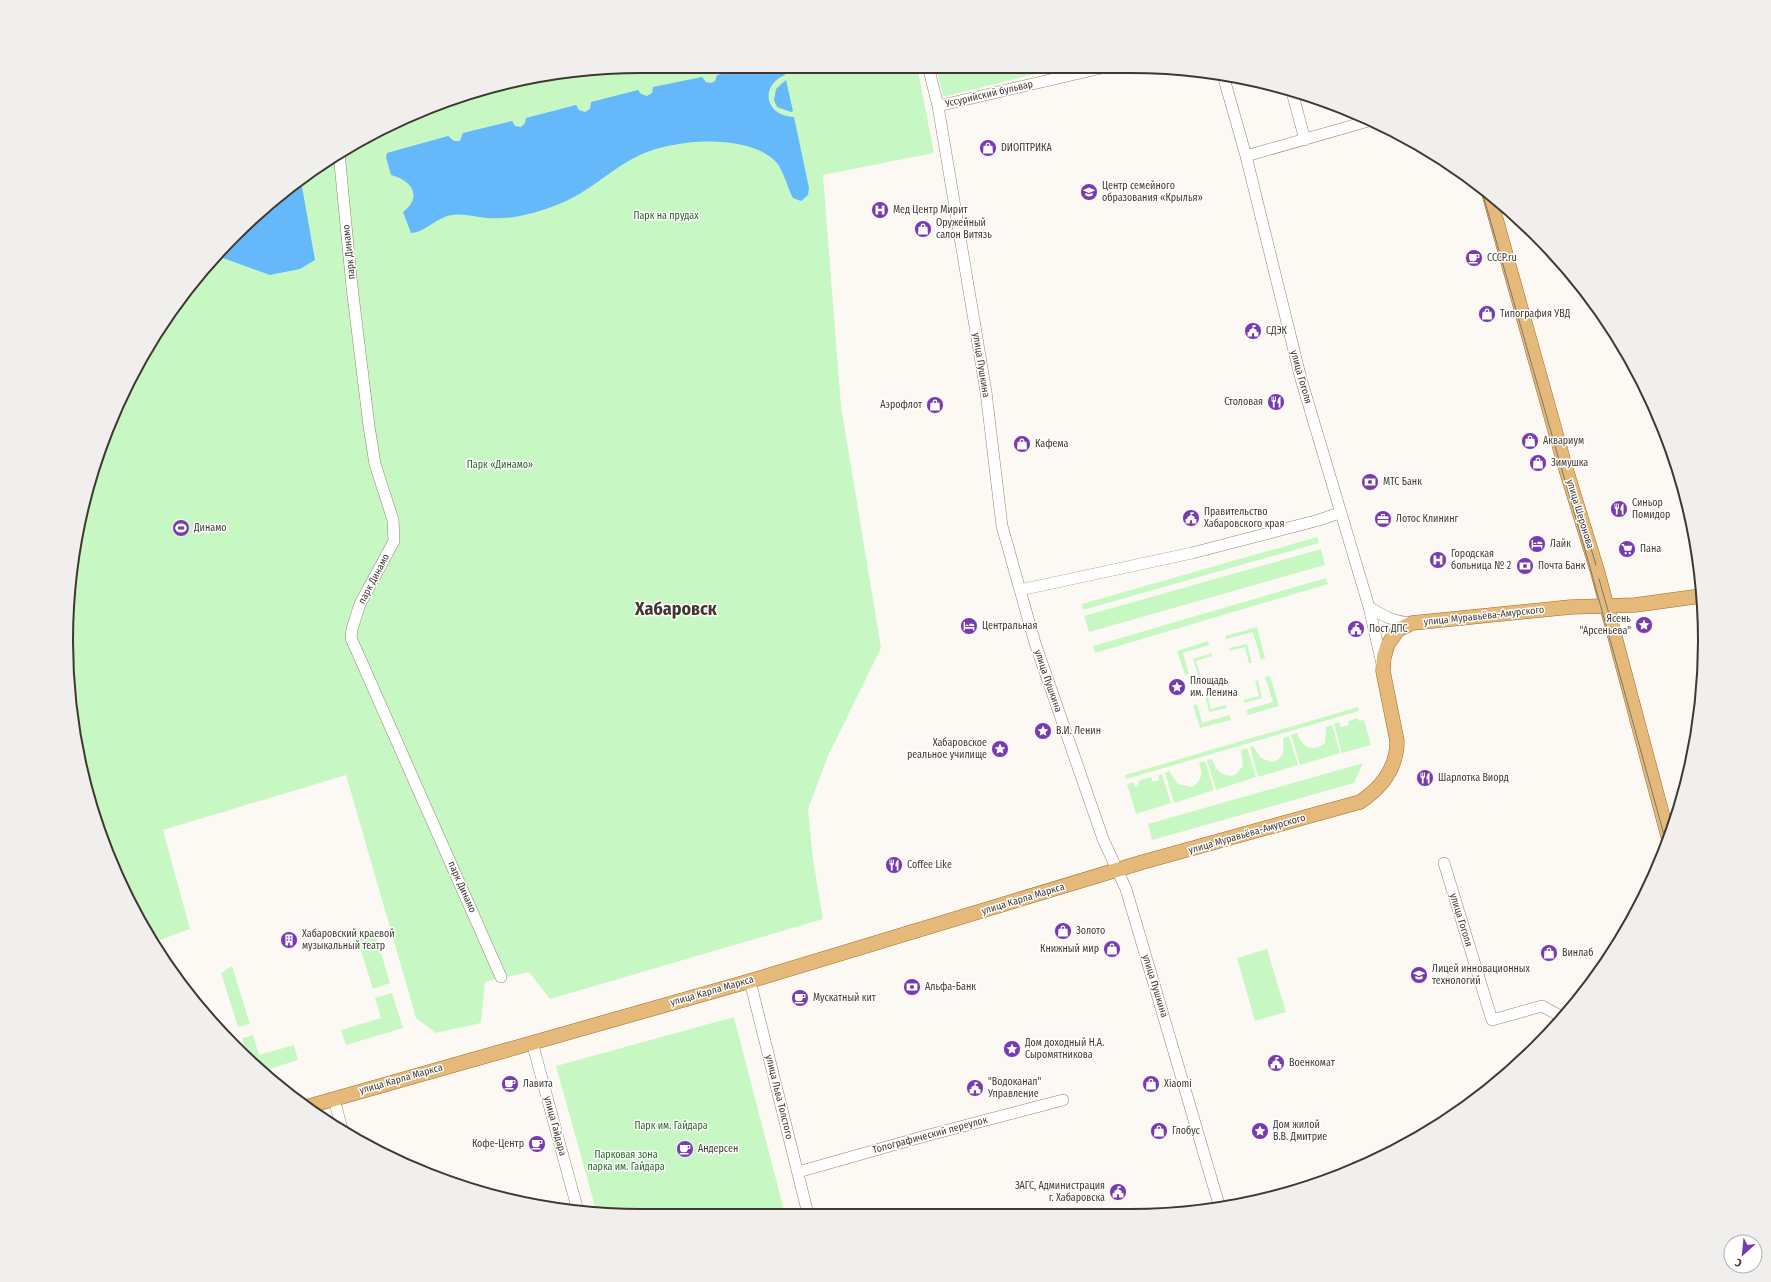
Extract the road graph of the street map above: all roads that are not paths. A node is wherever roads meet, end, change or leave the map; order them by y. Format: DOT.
graph roads {
  1 [pos="930,73"];
  2 [pos="1080,73"];
  3 [pos="1226,82"];
  4 [pos="1293,97"];
  5 [pos="938,106"];
  6 [pos="1362,123"];
  7 [pos="1305,140"];
  8 [pos="1246,156"];
  9 [pos="340,160"];
  10 [pos="1491,203"];
  11 [pos="1339,513"];
  12 [pos="1020,590"];
  13 [pos="1696,597"];
  14 [pos="1606,606"];
  15 [pos="1369,607"];
  16 [pos="1412,623"];
  17 [pos="1383,671"];
  18 [pos="1666,829"];
  19 [pos="1444,863"];
  20 [pos="1117,870"];
  21 [pos="501,978"];
  22 [pos="750,981"];
  23 [pos="1558,1015"];
  24 [pos="532,1042"];
  25 [pos="334,1099"];
  26 [pos="1063,1100"];
  27 [pos="313,1105"];
  28 [pos="340,1123"];
  29 [pos="798,1172"];
  30 [pos="1218,1202"];
  31 [pos="577,1205"];
  32 [pos="807,1209"];
  1 -- 5 [label="street, улица Пушкина"];
  2 -- 5 [label="street, Уссурийский бульвар"];
  3 -- 8 [label="street, улица Гоголя"];
  4 -- 7 [label="street"];
  5 -- 12 [label="street, улица Пушкина"];
  6 -- 7 [label="street"];
  7 -- 8 [label="street"];
  8 -- 11 [label="street, улица Гоголя"];
  9 -- 21 [label="street, парк Динамо"];
  10 -- 14 [label="main road, улица Шеронова"];
  11 -- 12 [label="street"];
  11 -- 15 [label="street, улица Гоголя"];
  12 -- 20 [label="street, улица Пушкина"];
  13 -- 14 [label="main road, улица Муравьёва-Амурского"];
  14 -- 16 [label="main road, улица Муравьёва-Амурского"];
  14 -- 18 [label="main road, улица Шеронова"];
  15 -- 16 [label="street"];
  15 -- 17 [label="street, улица Гоголя"];
  16 -- 17 [label="main road, улица Муравьёва-Амурского"];
  17 -- 20 [label="main road, улица Муравьёва-Амурского"];
  19 -- 23 [label="street, улица Гоголя"];
  20 -- 22 [label="main road, улица Карла Маркса"];
  20 -- 30 [label="street, улица Пушкина"];
  22 -- 24 [label="main road, улица Карла Маркса"];
  22 -- 29 [label="street, улица Льва Толстого"];
  24 -- 25 [label="main road, улица Карла Маркса"];
  24 -- 31 [label="street, улица Гайдара"];
  25 -- 27 [label="main road, улица Карла Маркса"];
  25 -- 28 [label="street"];
  26 -- 29 [label="street, Топографический переулок"];
  29 -- 32 [label="street, улица Льва Толстого"];
}
